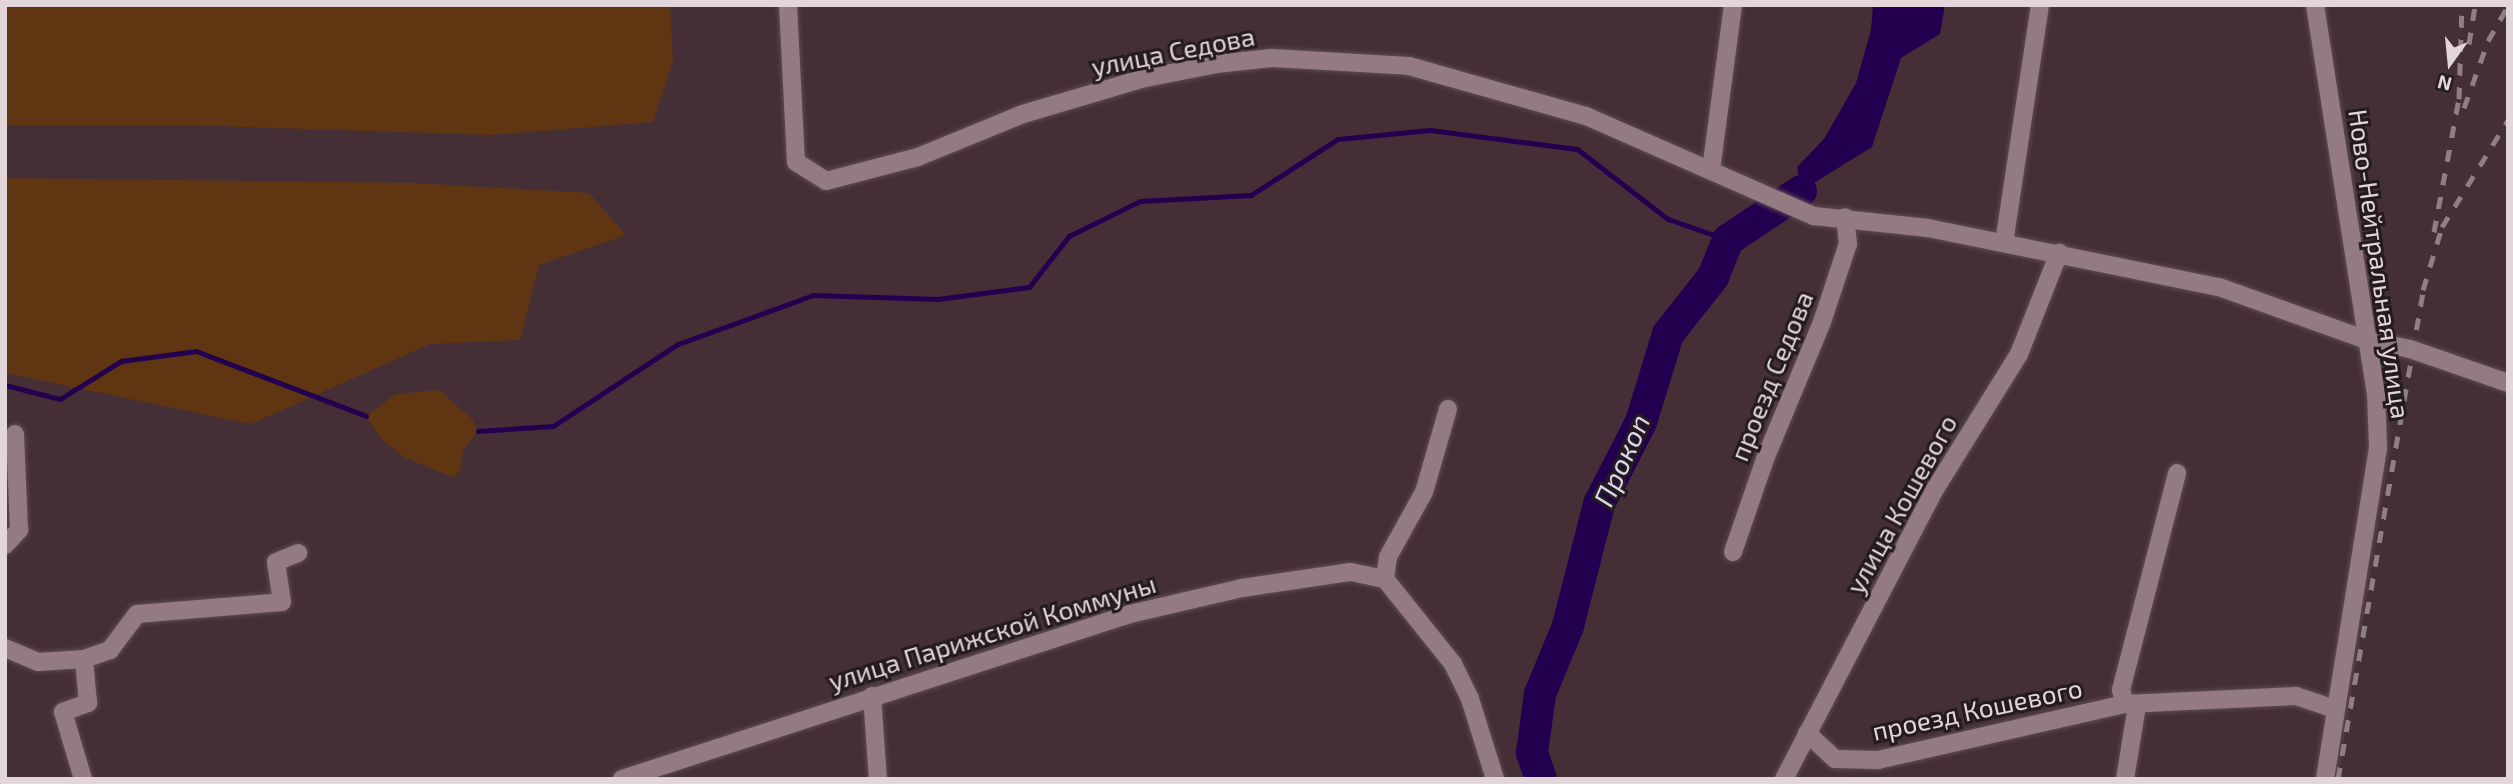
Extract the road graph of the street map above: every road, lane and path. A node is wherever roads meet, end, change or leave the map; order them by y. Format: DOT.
graph roads {
  1 [pos="788,5"];
  2 [pos="1733,5"];
  3 [pos="2040,5"];
  4 [pos="2315,5"];
  5 [pos="1710,170"];
  6 [pos="1845,217"];
  7 [pos="2004,243"];
  8 [pos="2059,253"];
  9 [pos="2367,340"];
  10 [pos="2508,383"];
  11 [pos="1448,409"];
  12 [pos="15,434"];
  13 [pos="2177,473"];
  14 [pos="5,545"];
  15 [pos="1733,552"];
  16 [pos="298,553"];
  17 [pos="1385,579"];
  18 [pos="5,648"];
  19 [pos="84,659"];
  20 [pos="872,696"];
  21 [pos="2131,705"];
  22 [pos="2335,709"];
  23 [pos="1807,733"];
  24 [pos="83,779"];
  25 [pos="622,779"];
  26 [pos="878,779"];
  27 [pos="1495,779"];
  28 [pos="1784,779"];
  29 [pos="2125,779"];
  30 [pos="2325,779"];
  1 -- 5 [label="street, улица Седова"];
  2 -- 5 [label="street"];
  3 -- 7 [label="street"];
  4 -- 9 [label="street, Ново-Нейтральная улица"];
  5 -- 6 [label="street, улица Седова"];
  6 -- 7 [label="street"];
  6 -- 15 [label="street, проезд Седова"];
  7 -- 8 [label="street"];
  8 -- 9 [label="street"];
  8 -- 23 [label="street, улица Кошевого"];
  9 -- 10 [label="street"];
  9 -- 22 [label="street, Ново-Нейтральная улица"];
  11 -- 17 [label="street"];
  12 -- 14 [label="street"];
  13 -- 21 [label="street, проезд Кошевого"];
  16 -- 19 [label="street"];
  17 -- 20 [label="street, улица Парижской Коммуны"];
  17 -- 27 [label="street"];
  18 -- 19 [label="street"];
  19 -- 24 [label="street"];
  20 -- 25 [label="street, улица Парижской Коммуны"];
  20 -- 26 [label="street"];
  21 -- 22 [label="street, проезд Кошевого"];
  21 -- 23 [label="street, проезд Кошевого"];
  21 -- 29 [label="street"];
  22 -- 30 [label="street, Ново-Нейтральная улица"];
  23 -- 28 [label="street, улица Кошевого"];
}
